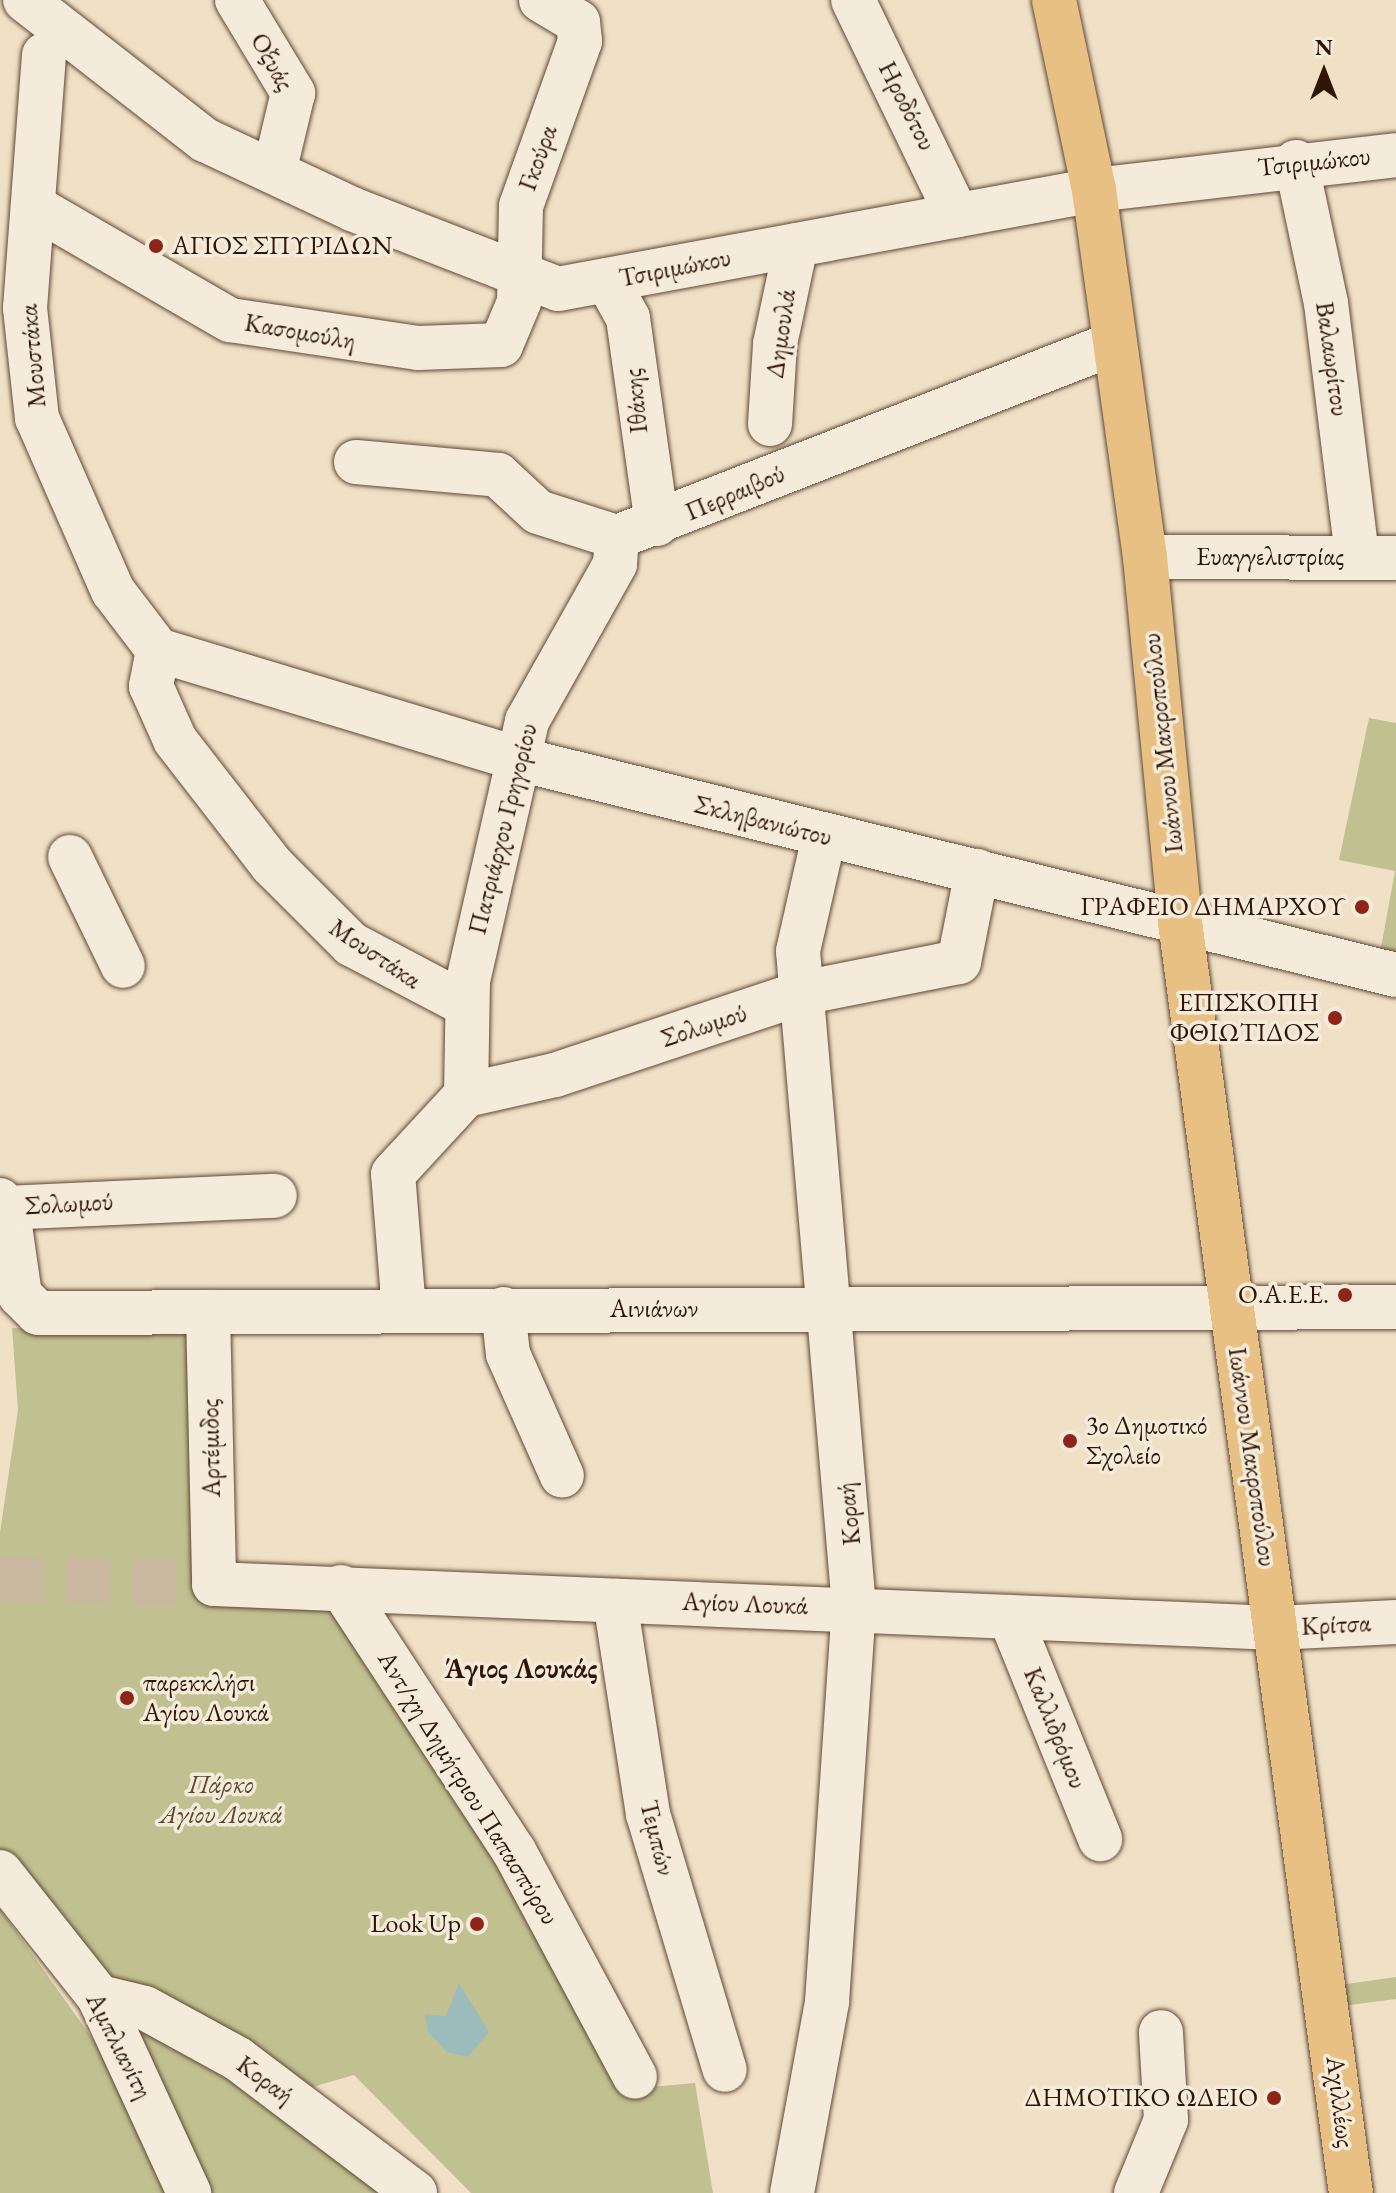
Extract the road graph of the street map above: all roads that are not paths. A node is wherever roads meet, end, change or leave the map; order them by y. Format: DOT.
graph roads {
  1 [pos="25,0"];
  2 [pos="237,0"];
  3 [pos="541,0"];
  4 [pos="853,0"];
  5 [pos="1054,0"];
  6 [pos="44,55"];
  7 [pos="1396,155"];
  8 [pos="1296,162"];
  9 [pos="274,172"];
  10 [pos="1094,190"];
  11 [pos="33,206"];
  12 [pos="957,215"];
  13 [pos="796,245"];
  14 [pos="521,279"];
  15 [pos="607,280"];
  16 [pos="14,331"];
  17 [pos="1115,343"];
  18 [pos="501,345"];
  19 [pos="770,424"];
  20 [pos="356,462"];
  21 [pos="637,531"];
  22 [pos="1145,557"];
  23 [pos="1377,558"];
  24 [pos="150,642"];
  25 [pos="522,760"];
  26 [pos="824,837"];
  27 [pos="70,857"];
  28 [pos="977,871"];
  29 [pos="1180,922"];
  30 [pos="123,966"];
  31 [pos="1396,975"];
  32 [pos="802,993"];
  33 [pos="465,1004"];
  34 [pos="466,1095"];
  35 [pos="275,1196"];
  36 [pos="3,1204"];
  37 [pos="1396,1307"];
  38 [pos="823,1308"];
  39 [pos="503,1309"];
  40 [pos="404,1310"];
  41 [pos="208,1312"];
  42 [pos="1232,1312"];
  43 [pos="562,1476"];
  44 [pos="214,1584"];
  45 [pos="341,1587"];
  46 [pos="615,1601"];
  47 [pos="854,1607"];
  48 [pos="1010,1617"];
  49 [pos="1396,1622"];
  50 [pos="1275,1628"];
  51 [pos="1100,1839"];
  52 [pos="0,1872"];
  53 [pos="99,1997"];
  54 [pos="1328,2012"];
  55 [pos="1161,2032"];
  56 [pos="725,2070"];
  57 [pos="635,2077"];
  58 [pos="189,2193"];
  59 [pos="415,2193"];
  60 [pos="792,2193"];
  61 [pos="1136,2193"];
  62 [pos="1351,2193"];
  1 -- 9 [label="street, Τσιριμώκου"];
  2 -- 9 [label="street, Οξυάς"];
  3 -- 14 [label="street, Γκούρα"];
  4 -- 12 [label="street, Ηροδότου"];
  5 -- 10 [label="main road, Ιωάννου Μακροπούλου"];
  6 -- 11 [label="street, Μουστάκα"];
  7 -- 8 [label="street, Τσιριμώκου"];
  8 -- 10 [label="street, Τσιριμώκου"];
  8 -- 23 [label="street, Βαλαωρίτου"];
  9 -- 14 [label="street, Τσιριμώκου"];
  10 -- 12 [label="street, Τσιριμώκου"];
  10 -- 17 [label="main road, Ιωάννου Μακροπούλου"];
  11 -- 16 [label="street, Μουστάκα"];
  11 -- 18 [label="street, Κασομούλη"];
  12 -- 13 [label="street, Τσιριμώκου"];
  13 -- 15 [label="street, Τσιριμώκου"];
  13 -- 19 [label="street, Δημουλά"];
  14 -- 15 [label="street, Τσιριμώκου"];
  14 -- 18 [label="street, Γκούρα"];
  15 -- 21 [label="street, Ιθάκης"];
  16 -- 24 [label="street, Μουστάκα"];
  17 -- 21 [label="street, Περραιβού"];
  17 -- 22 [label="main road, Ιωάννου Μακροπούλου"];
  20 -- 21 [label="street"];
  21 -- 25 [label="street, Πατριάρχου Γρηγορίου"];
  22 -- 23 [label="street, Ευαγγελιστρίας"];
  22 -- 29 [label="main road, Ιωάννου Μακροπούλου"];
  24 -- 25 [label="street, Σκληβανιώτου"];
  24 -- 33 [label="street, Μουστάκα"];
  25 -- 26 [label="street, Σκληβανιώτου"];
  25 -- 33 [label="street, Πατριάρχου Γρηγορίου"];
  26 -- 28 [label="street, Σκληβανιώτου"];
  26 -- 32 [label="street, Κοραή"];
  27 -- 30 [label="street"];
  28 -- 29 [label="street, Σκληβανιώτου"];
  28 -- 32 [label="street, Σολωμού"];
  29 -- 31 [label="street, Σκληβανιώτου"];
  29 -- 42 [label="main road, Ιωάννου Μακροπούλου"];
  32 -- 34 [label="street, Σολωμού"];
  32 -- 38 [label="street, Κοραή"];
  33 -- 34 [label="street, Πατριάρχου Γρηγορίου"];
  34 -- 40 [label="street"];
  35 -- 36 [label="street, Σολωμού"];
  36 -- 41 [label="street, Αινιάνων"];
  37 -- 42 [label="street, Αινιάνων"];
  38 -- 39 [label="street, Αινιάνων"];
  38 -- 42 [label="street, Αινιάνων"];
  38 -- 47 [label="street, Κοραή"];
  39 -- 40 [label="street, Αινιάνων"];
  39 -- 43 [label="street"];
  40 -- 41 [label="street, Αινιάνων"];
  41 -- 44 [label="street, Αρτέμιδος"];
  42 -- 50 [label="main road, Ιωάννου Μακροπούλου"];
  44 -- 45 [label="street, Αγίου Λουκά"];
  45 -- 46 [label="street, Αγίου Λουκά"];
  45 -- 57 [label="street, Αντ/χη Δημήτριου Παπασπύρου"];
  46 -- 47 [label="street, Αγίου Λουκά"];
  46 -- 56 [label="street, Τεμπών"];
  47 -- 48 [label="street, Αγίου Λουκά"];
  47 -- 60 [label="street, Κοραή"];
  48 -- 50 [label="street, Αγίου Λουκά"];
  48 -- 51 [label="street, Καλλιδρόμου"];
  49 -- 50 [label="street, Κρίτσα"];
  50 -- 54 [label="main road, Ιωάννου Μακροπούλου"];
  52 -- 53 [label="street, Αμπλιανίτη"];
  53 -- 58 [label="street, Αμπλιανίτη"];
  53 -- 59 [label="street, Κοραή"];
  54 -- 62 [label="main road, Αχιλλέως"];
  55 -- 61 [label="street"];
}
